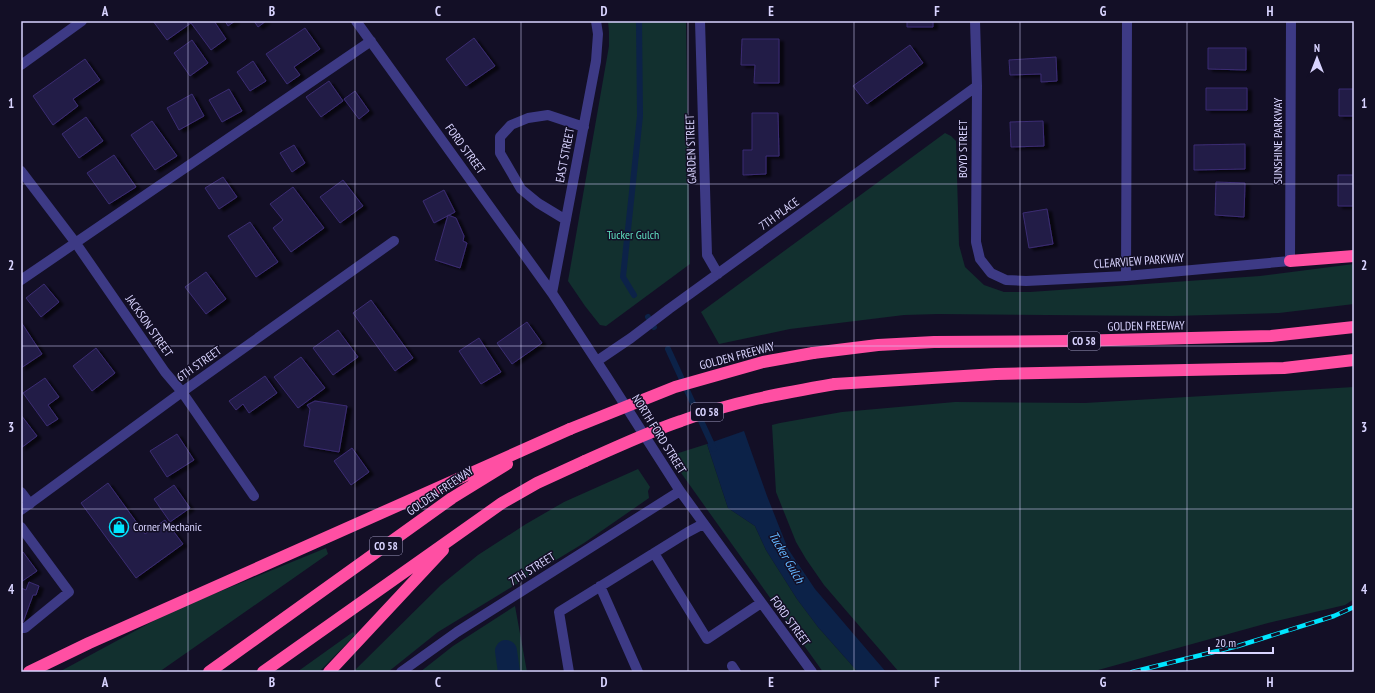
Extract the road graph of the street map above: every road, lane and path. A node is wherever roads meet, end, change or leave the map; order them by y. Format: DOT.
graph roads {
  1 [pos="82,21"];
  2 [pos="356,21"];
  3 [pos="596,21"];
  4 [pos="700,21"];
  5 [pos="975,21"];
  6 [pos="1127,21"];
  7 [pos="1291,21"];
  8 [pos="371,41"];
  9 [pos="21,64"];
  10 [pos="977,86"];
  11 [pos="584,127"];
  12 [pos="21,171"];
  13 [pos="566,220"];
  14 [pos="394,241"];
  15 [pos="75,242"];
  16 [pos="1354,256"];
  17 [pos="1290,261"];
  18 [pos="991,273"];
  19 [pos="718,274"];
  20 [pos="1126,276"];
  21 [pos="21,280"];
  22 [pos="552,293"];
  23 [pos="1354,327"];
  24 [pos="1354,360"];
  25 [pos="597,361"];
  26 [pos="182,392"];
  27 [pos="570,429"];
  28 [pos="680,491"];
  29 [pos="21,492"];
  30 [pos="254,496"];
  31 [pos="30,504"];
  32 [pos="21,510"];
  33 [pos="703,524"];
  34 [pos="21,527"];
  35 [pos="461,531"];
  36 [pos="25,540"];
  37 [pos="654,553"];
  38 [pos="748,585"];
  39 [pos="600,586"];
  40 [pos="761,603"];
  41 [pos="21,628"];
  42 [pos="29,672"];
  43 [pos="209,672"];
  44 [pos="263,672"];
  45 [pos="330,672"];
  46 [pos="401,672"];
  47 [pos="569,672"];
  48 [pos="638,672"];
  49 [pos="812,672"];
  1 -- 9 [label="street"];
  2 -- 8 [label="street, FORD STREET"];
  3 -- 11 [label="street, EAST STREET"];
  4 -- 19 [label="street, GARDEN STREET"];
  5 -- 10 [label="street, BOYD STREET"];
  6 -- 20 [label="street"];
  7 -- 17 [label="street, SUNSHINE PARKWAY"];
  8 -- 15 [label="street"];
  8 -- 22 [label="street, FORD STREET"];
  10 -- 18 [label="street, BOYD STREET"];
  10 -- 19 [label="street, 7TH PLACE"];
  11 -- 13 [label="street, EAST STREET"];
  11 -- 13 [label="street"];
  12 -- 15 [label="street, JACKSON STREET"];
  13 -- 22 [label="street, EAST STREET"];
  14 -- 26 [label="street, 6TH STREET"];
  15 -- 21 [label="street"];
  15 -- 26 [label="street, JACKSON STREET"];
  16 -- 17 [label="highway"];
  17 -- 20 [label="street, CLEARVIEW PARKWAY"];
  18 -- 20 [label="street, CLEARVIEW PARKWAY"];
  19 -- 25 [label="street, 7TH PLACE"];
  22 -- 25 [label="street, NORTH FORD STREET"];
  23 -- 27 [label="highway, GOLDEN FREEWAY / CO 58, bridge"];
  24 -- 35 [label="highway, CO 58, bridge"];
  25 -- 28 [label="street, NORTH FORD STREET"];
  26 -- 30 [label="street, JACKSON STREET"];
  26 -- 31 [label="street, 6TH STREET"];
  27 -- 42 [label="highway"];
  27 -- 43 [label="highway, GOLDEN FREEWAY / CO 58"];
  28 -- 33 [label="street, NORTH FORD STREET"];
  28 -- 46 [label="street, 7TH STREET"];
  29 -- 31 [label="street"];
  31 -- 32 [label="street, 6TH STREET"];
  33 -- 37 [label="street"];
  33 -- 38 [label="street, NORTH FORD STREET"];
  34 -- 36 [label="street"];
  35 -- 44 [label="highway, CO 58"];
  35 -- 45 [label="highway"];
  36 -- 41 [label="street"];
  37 -- 39 [label="street"];
  37 -- 40 [label="street"];
  38 -- 40 [label="street, FORD STREET"];
  39 -- 47 [label="street"];
  39 -- 48 [label="street"];
  40 -- 49 [label="street, FORD STREET"];
}
